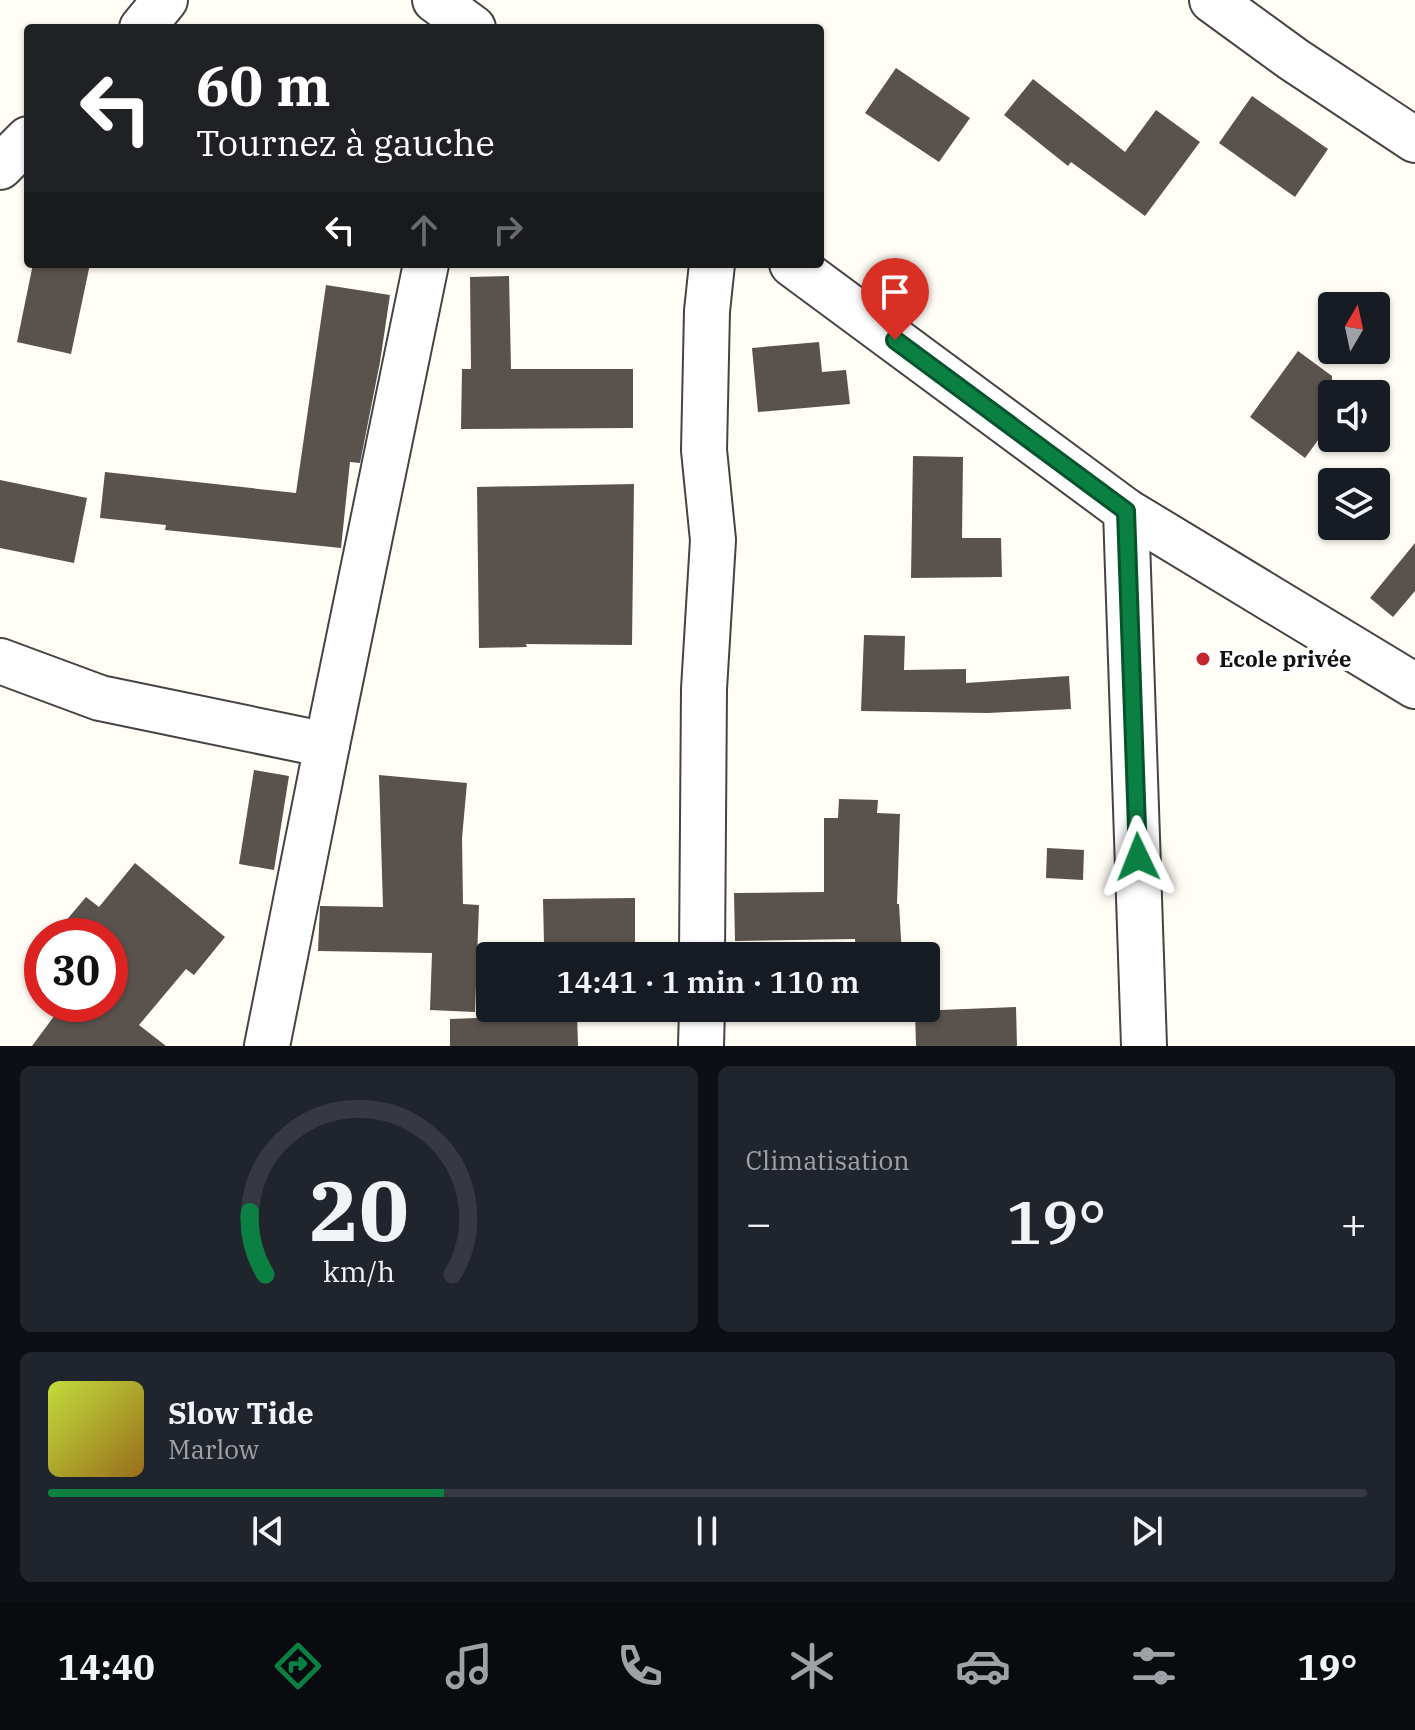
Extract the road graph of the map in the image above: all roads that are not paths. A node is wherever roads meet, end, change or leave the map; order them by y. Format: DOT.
graph roads {
  1 [pos="165,0"];
  2 [pos="435,0"];
  3 [pos="1212,0"];
  4 [pos="145,24"];
  5 [pos="468,24"];
  6 [pos="1415,140"];
  7 [pos="425,268"];
  8 [pos="712,268"];
  9 [pos="797,268"];
  10 [pos="1126,511"];
  11 [pos="0,661"];
  12 [pos="1415,686"];
  13 [pos="327,745"];
  14 [pos="702,942"];
  15 [pos="702,1022"];
  16 [pos="267,1046"];
  17 [pos="701,1046"];
  18 [pos="1144,1046"];
  1 -- 4 [label="street"];
  2 -- 5 [label="street"];
  3 -- 6 [label="street"];
  7 -- 13 [label="street"];
  8 -- 14 [label="street"];
  9 -- 10 [label="street"];
  10 -- 12 [label="street"];
  10 -- 18 [label="street"];
  11 -- 13 [label="street"];
  13 -- 16 [label="street"];
  15 -- 17 [label="street"];
}
